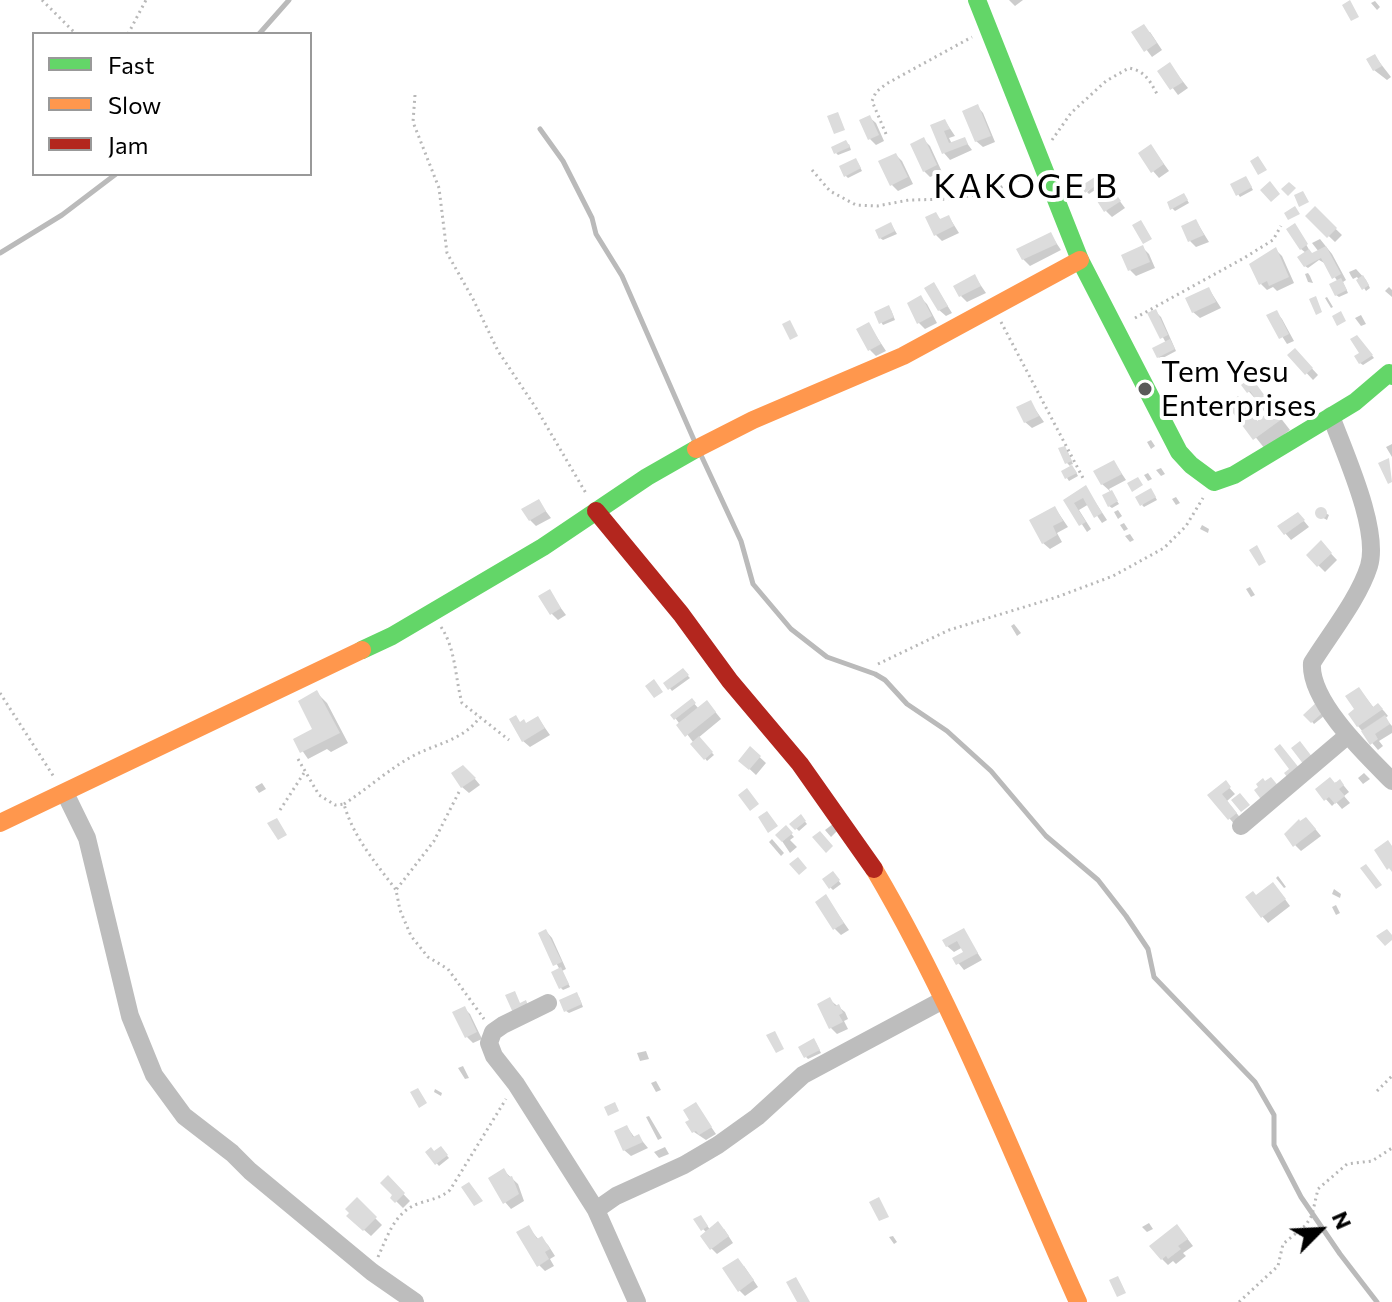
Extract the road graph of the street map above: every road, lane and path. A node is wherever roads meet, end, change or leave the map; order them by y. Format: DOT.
graph roads {
  1 [pos="42,0"];
  2 [pos="146,0"];
  3 [pos="977,0"];
  4 [pos="987,28"];
  5 [pos="74,32"];
  6 [pos="129,32"];
  7 [pos="1157,94"];
  8 [pos="415,95"];
  9 [pos="886,134"];
  10 [pos="1035,149"];
  11 [pos="812,170"];
  12 [pos="1042,170"];
  13 [pos="1281,226"];
  14 [pos="1080,260"];
  15 [pos="993,309"];
  16 [pos="1117,328"];
  17 [pos="1391,373"];
  18 [pos="1331,416"];
  19 [pos="1083,478"];
  20 [pos="1214,482"];
  21 [pos="596,511"];
  22 [pos="432,613"];
  23 [pos="878,664"];
  24 [pos="0,693"];
  25 [pos="480,717"];
  26 [pos="1347,736"];
  27 [pos="509,740"];
  28 [pos="298,759"];
  29 [pos="304,772"];
  30 [pos="1392,781"];
  31 [pos="459,792"];
  32 [pos="65,793"];
  33 [pos="344,804"];
  34 [pos="280,810"];
  35 [pos="0,823"];
  36 [pos="1241,826"];
  37 [pos="396,890"];
  38 [pos="943,1000"];
  39 [pos="548,1003"];
  40 [pos="493,1032"];
  41 [pos="1392,1076"];
  42 [pos="516,1084"];
  43 [pos="1377,1091"];
  44 [pos="1392,1148"];
  45 [pos="596,1210"];
  46 [pos="372,1272"];
  47 [pos="415,1302"];
  48 [pos="637,1302"];
  49 [pos="1078,1302"];
  50 [pos="1239,1302"];
  1 -- 5 [label="path"];
  2 -- 6 [label="path"];
  3 -- 4 [label="street"];
  4 -- 9 [label="path"];
  4 -- 10 [label="street"];
  7 -- 10 [label="path"];
  8 -- 21 [label="path"];
  10 -- 12 [label="street"];
  11 -- 12 [label="path"];
  12 -- 14 [label="street"];
  13 -- 16 [label="path"];
  14 -- 15 [label="street"];
  14 -- 16 [label="street"];
  15 -- 19 [label="path"];
  15 -- 21 [label="street"];
  16 -- 20 [label="street"];
  17 -- 18 [label="street"];
  18 -- 20 [label="street"];
  18 -- 26 [label="street"];
  20 -- 23 [label="path"];
  21 -- 22 [label="street"];
  21 -- 38 [label="street"];
  22 -- 25 [label="path"];
  22 -- 32 [label="street"];
  24 -- 32 [label="path"];
  25 -- 27 [label="path"];
  25 -- 33 [label="path"];
  26 -- 30 [label="street"];
  26 -- 36 [label="street"];
  28 -- 29 [label="path"];
  29 -- 33 [label="path"];
  29 -- 34 [label="path"];
  31 -- 37 [label="path"];
  32 -- 35 [label="street"];
  32 -- 46 [label="street"];
  33 -- 37 [label="path"];
  37 -- 40 [label="path"];
  38 -- 45 [label="street"];
  38 -- 49 [label="street"];
  39 -- 40 [label="street"];
  40 -- 42 [label="street"];
  41 -- 43 [label="path"];
  42 -- 45 [label="street"];
  42 -- 46 [label="path"];
  44 -- 50 [label="path"];
  45 -- 48 [label="street"];
  46 -- 47 [label="street"];
}
